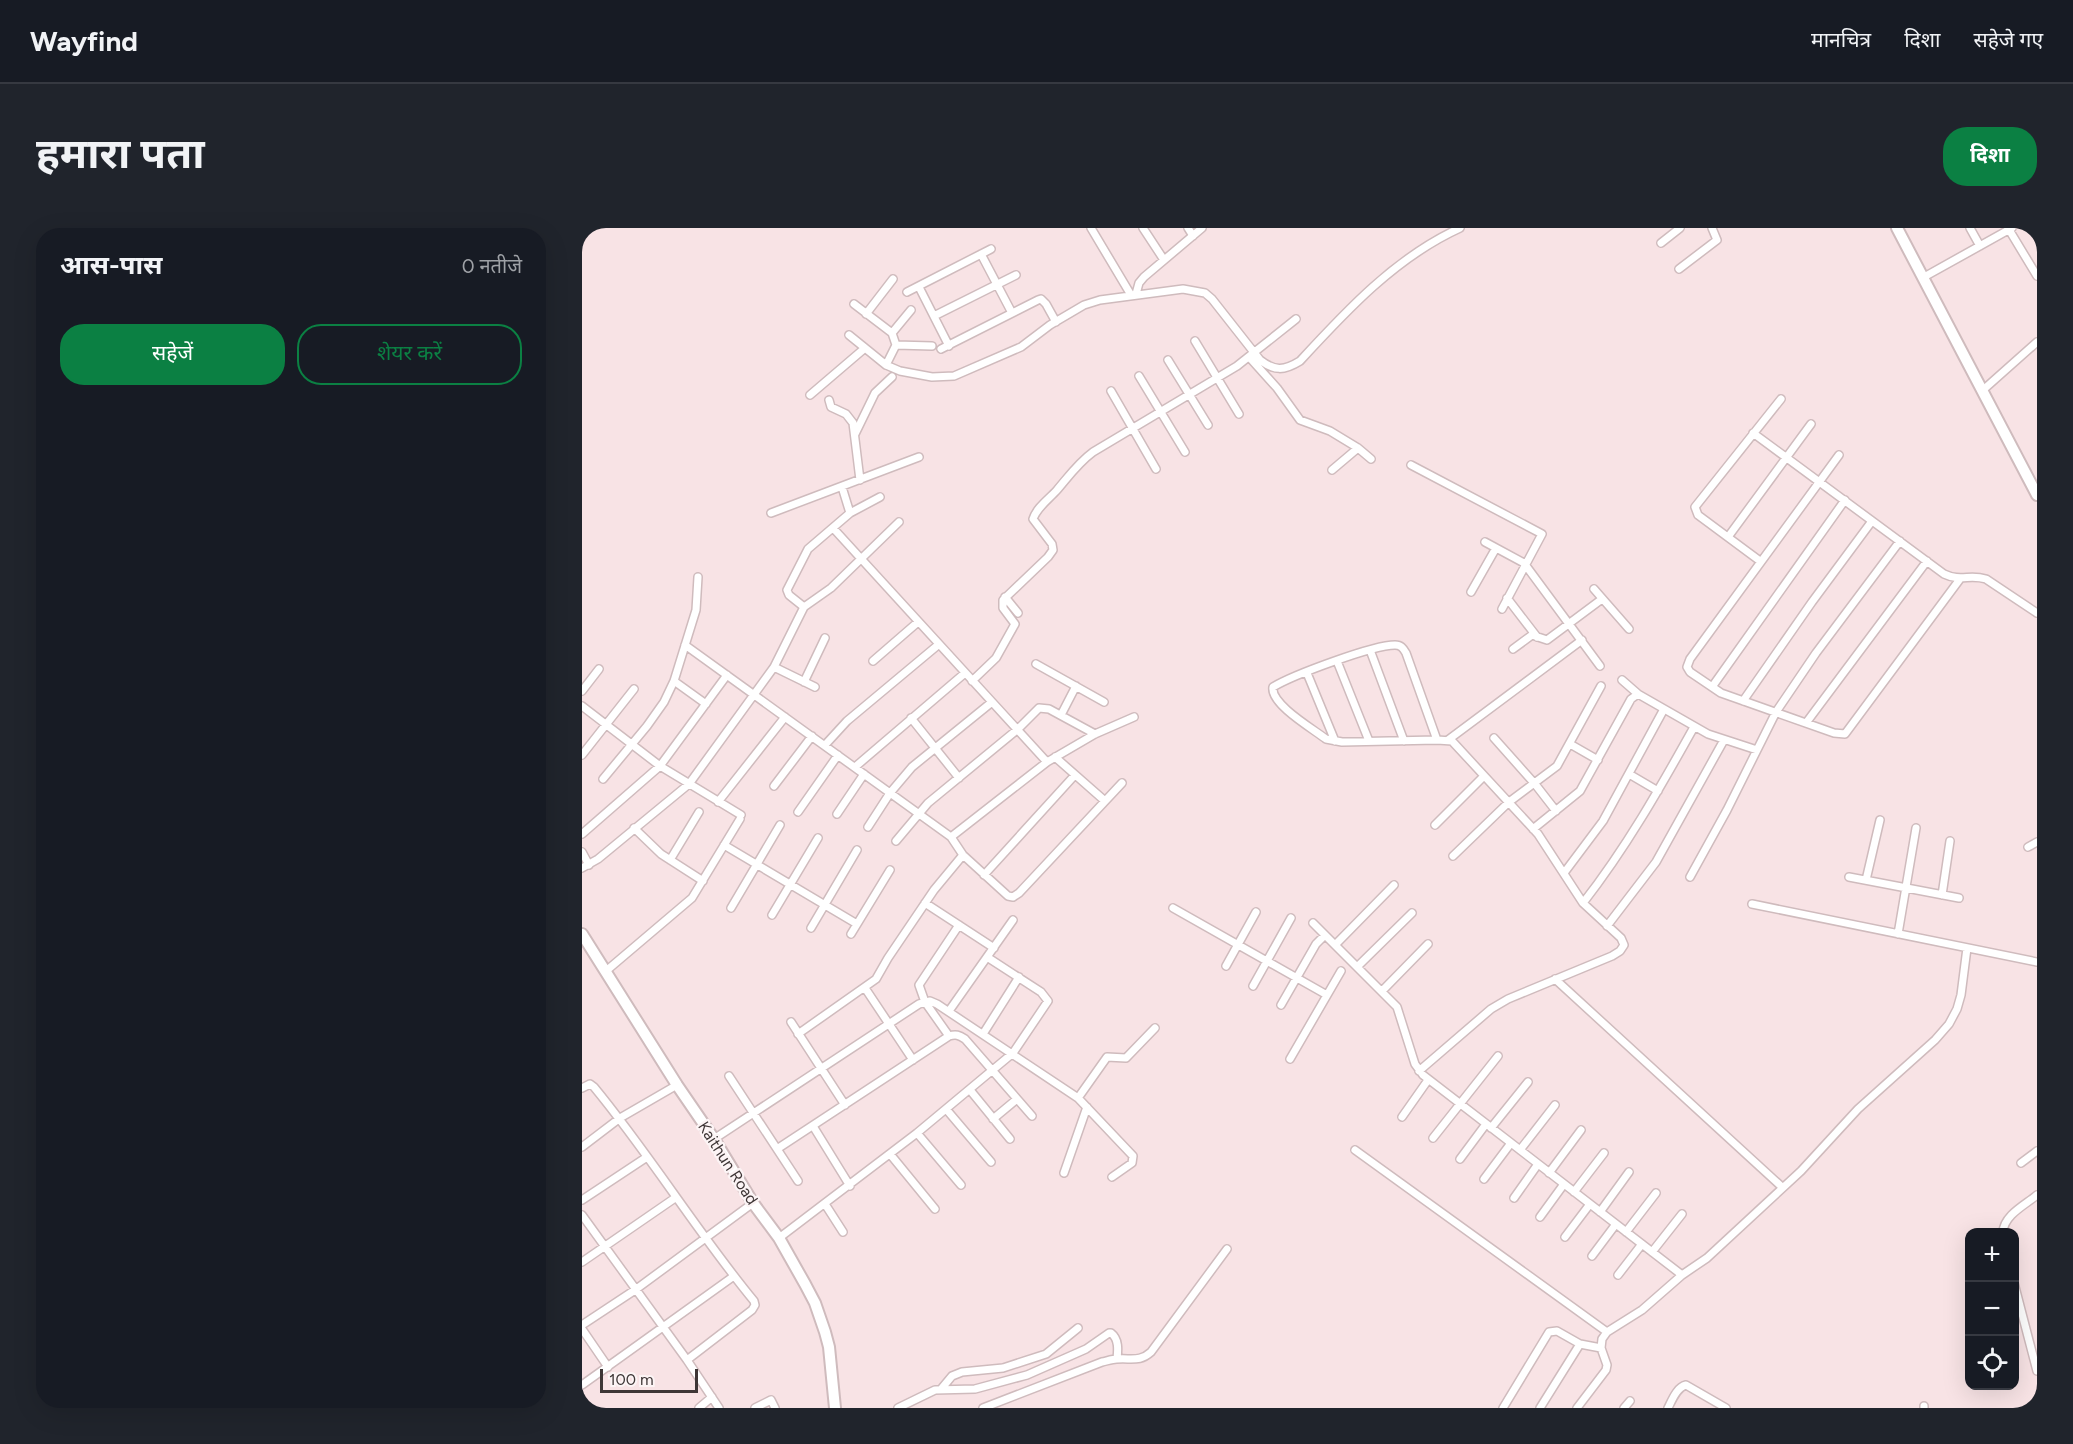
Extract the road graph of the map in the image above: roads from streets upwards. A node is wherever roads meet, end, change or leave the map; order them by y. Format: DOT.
graph roads {
  1 [pos="1091,228"];
  2 [pos="1143,228"];
  3 [pos="1188,228"];
  4 [pos="1202,228"];
  5 [pos="1680,228"];
  6 [pos="1712,228"];
  7 [pos="1897,228"];
  8 [pos="1970,228"];
  9 [pos="1455,229"];
  10 [pos="2010,229"];
  11 [pos="1193,236"];
  12 [pos="1661,243"];
  13 [pos="1980,246"];
  14 [pos="992,249"];
  15 [pos="981,254"];
  16 [pos="1164,260"];
  17 [pos="1679,269"];
  18 [pos="1931,274"];
  19 [pos="1016,275"];
  20 [pos="2037,276"];
  21 [pos="893,279"];
  22 [pos="997,284"];
  23 [pos="919,287"];
  24 [pos="908,292"];
  25 [pos="1134,295"];
  26 [pos="854,304"];
  27 [pos="910,310"];
  28 [pos="866,314"];
  29 [pos="1012,314"];
  30 [pos="933,316"];
  31 [pos="1296,319"];
  32 [pos="1056,322"];
  33 [pos="892,333"];
  34 [pos="849,335"];
  35 [pos="1196,341"];
  36 [pos="2037,342"];
  37 [pos="896,345"];
  38 [pos="932,346"];
  39 [pos="949,346"];
  40 [pos="865,348"];
  41 [pos="941,350"];
  42 [pos="1251,355"];
  43 [pos="1168,360"];
  44 [pos="886,365"];
  45 [pos="1139,376"];
  46 [pos="892,377"];
  47 [pos="1216,378"];
  48 [pos="1988,385"];
  49 [pos="1111,392"];
  50 [pos="1189,394"];
  51 [pos="810,395"];
  52 [pos="1780,399"];
  53 [pos="829,400"];
  54 [pos="1161,411"];
  55 [pos="1239,414"];
  56 [pos="1811,424"];
  57 [pos="1208,425"];
  58 [pos="1132,428"];
  59 [pos="1753,433"];
  60 [pos="855,434"];
  61 [pos="1358,448"];
  62 [pos="1185,452"];
  63 [pos="1839,455"];
  64 [pos="919,457"];
  65 [pos="1786,457"];
  66 [pos="1371,459"];
  67 [pos="1411,465"];
  68 [pos="1156,469"];
  69 [pos="1332,470"];
  70 [pos="860,480"];
  71 [pos="1820,481"];
  72 [pos="842,487"];
  73 [pos="2037,495"];
  74 [pos="880,497"];
  75 [pos="1845,500"];
  76 [pos="771,513"];
  77 [pos="850,513"];
  78 [pos="1872,521"];
  79 [pos="899,522"];
  80 [pos="833,528"];
  81 [pos="1728,537"];
  82 [pos="1900,541"];
  83 [pos="1485,542"];
  84 [pos="1496,548"];
  85 [pos="861,560"];
  86 [pos="1760,561"];
  87 [pos="1927,561"];
  88 [pos="1525,564"];
  89 [pos="699,577"];
  90 [pos="1960,579"];
  91 [pos="1594,589"];
  92 [pos="1471,592"];
  93 [pos="1005,597"];
  94 [pos="1508,598"];
  95 [pos="1602,599"];
  96 [pos="804,607"];
  97 [pos="1502,609"];
  98 [pos="2037,613"];
  99 [pos="1018,614"];
  100 [pos="918,622"];
  101 [pos="1570,623"];
  102 [pos="1629,629"];
  103 [pos="1537,637"];
  104 [pos="825,638"];
  105 [pos="1582,640"];
  106 [pos="685,645"];
  107 [pos="938,645"];
  108 [pos="1514,649"];
  109 [pos="1370,650"];
  110 [pos="873,661"];
  111 [pos="1337,661"];
  112 [pos="1036,664"];
  113 [pos="1600,666"];
  114 [pos="774,667"];
  115 [pos="599,669"];
  116 [pos="1307,672"];
  117 [pos="965,673"];
  118 [pos="727,675"];
  119 [pos="1622,680"];
  120 [pos="674,681"];
  121 [pos="972,681"];
  122 [pos="804,682"];
  123 [pos="1076,686"];
  124 [pos="1602,686"];
  125 [pos="815,687"];
  126 [pos="1712,687"];
  127 [pos="634,689"];
  128 [pos="582,691"];
  129 [pos="1638,694"];
  130 [pos="755,696"];
  131 [pos="1743,701"];
  132 [pos="992,702"];
  133 [pos="1104,702"];
  134 [pos="706,704"];
  135 [pos="582,706"];
  136 [pos="1664,709"];
  137 [pos="1776,712"];
  138 [pos="1061,715"];
  139 [pos="785,717"];
  140 [pos="1134,717"];
  141 [pos="911,718"];
  142 [pos="1806,723"];
  143 [pos="606,725"];
  144 [pos="1694,727"];
  145 [pos="1018,729"];
  146 [pos="1095,734"];
  147 [pos="812,736"];
  148 [pos="1494,738"];
  149 [pos="1437,740"];
  150 [pos="1448,740"];
  151 [pos="1724,740"];
  152 [pos="1335,741"];
  153 [pos="1369,741"];
  154 [pos="1404,741"];
  155 [pos="1570,744"];
  156 [pos="632,745"];
  157 [pos="825,745"];
  158 [pos="935,748"];
  159 [pos="1757,750"];
  160 [pos="582,755"];
  161 [pos="838,755"];
  162 [pos="1055,757"];
  163 [pos="1598,760"];
  164 [pos="1047,762"];
  165 [pos="660,766"];
  166 [pos="855,767"];
  167 [pos="864,774"];
  168 [pos="1629,774"];
  169 [pos="1074,776"];
  170 [pos="1484,776"];
  171 [pos="959,778"];
  172 [pos="603,779"];
  173 [pos="1122,783"];
  174 [pos="689,784"];
  175 [pos="1535,784"];
  176 [pos="774,786"];
  177 [pos="1658,791"];
  178 [pos="890,793"];
  179 [pos="1105,801"];
  180 [pos="718,802"];
  181 [pos="1509,802"];
  182 [pos="699,812"];
  183 [pos="798,812"];
  184 [pos="1556,812"];
  185 [pos="837,814"];
  186 [pos="918,814"];
  187 [pos="1880,820"];
  188 [pos="780,825"];
  189 [pos="1435,825"];
  190 [pos="868,827"];
  191 [pos="634,828"];
  192 [pos="1916,828"];
  193 [pos="1533,829"];
  194 [pos="582,834"];
  195 [pos="951,837"];
  196 [pos="818,838"];
  197 [pos="896,841"];
  198 [pos="1950,841"];
  199 [pos="2037,842"];
  200 [pos="724,845"];
  201 [pos="2028,847"];
  202 [pos="857,850"];
  203 [pos="582,852"];
  204 [pos="963,855"];
  205 [pos="1453,856"];
  206 [pos="670,860"];
  207 [pos="756,864"];
  208 [pos="586,866"];
  209 [pos="890,870"];
  210 [pos="1564,873"];
  211 [pos="984,875"];
  212 [pos="1690,877"];
  213 [pos="1849,877"];
  214 [pos="1866,880"];
  215 [pos="703,881"];
  216 [pos="790,884"];
  217 [pos="1394,885"];
  218 [pos="1906,888"];
  219 [pos="1942,895"];
  220 [pos="1959,898"];
  221 [pos="925,903"];
  222 [pos="1583,903"];
  223 [pos="824,904"];
  224 [pos="1752,904"];
  225 [pos="731,908"];
  226 [pos="1173,908"];
  227 [pos="1256,912"];
  228 [pos="1412,913"];
  229 [pos="772,915"];
  230 [pos="1291,918"];
  231 [pos="1013,920"];
  232 [pos="1313,923"];
  233 [pos="857,924"];
  234 [pos="959,925"];
  235 [pos="1607,926"];
  236 [pos="811,928"];
  237 [pos="582,934"];
  238 [pos="851,934"];
  239 [pos="1898,934"];
  240 [pos="1325,935"];
  241 [pos="1238,944"];
  242 [pos="1428,944"];
  243 [pos="1335,945"];
  244 [pos="994,948"];
  245 [pos="1967,948"];
  246 [pos="987,957"];
  247 [pos="1267,961"];
  248 [pos="2037,962"];
  249 [pos="1226,966"];
  250 [pos="1357,967"];
  251 [pos="606,971"];
  252 [pos="1341,971"];
  253 [pos="1019,978"];
  254 [pos="1297,978"];
  255 [pos="1555,978"];
  256 [pos="1253,986"];
  257 [pos="866,988"];
  258 [pos="1382,991"];
  259 [pos="1327,995"];
  260 [pos="925,1002"];
  261 [pos="1281,1005"];
  262 [pos="949,1011"];
  263 [pos="791,1022"];
  264 [pos="888,1024"];
  265 [pos="1155,1028"];
  266 [pos="798,1034"];
  267 [pos="983,1034"];
  268 [pos="949,1036"];
  269 [pos="1013,1053"];
  270 [pos="1498,1056"];
  271 [pos="1290,1059"];
  272 [pos="913,1060"];
  273 [pos="821,1069"];
  274 [pos="992,1071"];
  275 [pos="1419,1071"];
  276 [pos="729,1076"];
  277 [pos="1428,1080"];
  278 [pos="1528,1082"];
  279 [pos="676,1085"];
  280 [pos="582,1088"];
  281 [pos="970,1090"];
  282 [pos="1078,1098"];
  283 [pos="1017,1099"];
  284 [pos="1459,1104"];
  285 [pos="845,1105"];
  286 [pos="1555,1105"];
  287 [pos="1088,1107"];
  288 [pos="946,1109"];
  289 [pos="753,1114"];
  290 [pos="1032,1116"];
  291 [pos="1402,1117"];
  292 [pos="620,1118"];
  293 [pos="993,1119"];
  294 [pos="813,1126"];
  295 [pos="1489,1126"];
  296 [pos="1581,1130"];
  297 [pos="917,1133"];
  298 [pos="1433,1138"];
  299 [pos="714,1139"];
  300 [pos="1010,1139"];
  301 [pos="1511,1143"];
  302 [pos="582,1147"];
  303 [pos="777,1149"];
  304 [pos="1355,1150"];
  305 [pos="1520,1150"];
  306 [pos="2037,1151"];
  307 [pos="1604,1153"];
  308 [pos="890,1154"];
  309 [pos="646,1157"];
  310 [pos="1460,1159"];
  311 [pos="991,1162"];
  312 [pos="2021,1163"];
  313 [pos="1538,1164"];
  314 [pos="1629,1172"];
  315 [pos="1064,1173"];
  316 [pos="1549,1173"];
  317 [pos="1112,1177"];
  318 [pos="1484,1179"];
  319 [pos="798,1181"];
  320 [pos="1564,1184"];
  321 [pos="961,1185"];
  322 [pos="850,1186"];
  323 [pos="1782,1187"];
  324 [pos="1574,1192"];
  325 [pos="1656,1193"];
  326 [pos="675,1198"];
  327 [pos="1514,1198"];
  328 [pos="2036,1199"];
  329 [pos="582,1200"];
  330 [pos="753,1203"];
  331 [pos="825,1204"];
  332 [pos="1590,1204"];
  333 [pos="935,1209"];
  334 [pos="1600,1212"];
  335 [pos="1682,1214"];
  336 [pos="582,1215"];
  337 [pos="1540,1217"];
  338 [pos="1616,1224"];
  339 [pos="2004,1228"];
  340 [pos="843,1232"];
  341 [pos="1626,1232"];
  342 [pos="1566,1237"];
  343 [pos="705,1238"];
  344 [pos="779,1238"];
  345 [pos="1642,1244"];
  346 [pos="605,1246"];
  347 [pos="1227,1249"];
  348 [pos="1652,1252"];
  349 [pos="1592,1256"];
  350 [pos="582,1262"];
  351 [pos="1618,1275"];
  352 [pos="1682,1275"];
  353 [pos="734,1276"];
  354 [pos="635,1290"];
  355 [pos="2019,1302"];
  356 [pos="582,1327"];
  357 [pos="662,1327"];
  358 [pos="1078,1328"];
  359 [pos="1607,1332"];
  360 [pos="1581,1344"];
  361 [pos="1601,1348"];
  362 [pos="1117,1359"];
  363 [pos="687,1360"];
  364 [pos="608,1366"];
  365 [pos="2036,1367"];
  366 [pos="582,1385"];
  367 [pos="942,1388"];
  368 [pos="712,1397"];
  369 [pos="1711,1400"];
  370 [pos="1630,1401"];
  371 [pos="699,1408"];
  372 [pos="719,1408"];
  373 [pos="755,1408"];
  374 [pos="775,1408"];
  375 [pos="835,1408"];
  376 [pos="898,1408"];
  377 [pos="983,1408"];
  378 [pos="1503,1408"];
  379 [pos="1540,1408"];
  380 [pos="1577,1408"];
  381 [pos="1624,1408"];
  382 [pos="1668,1408"];
  383 [pos="1706,1408"];
  384 [pos="1726,1408"];
  1 -- 25 [label="street"];
  2 -- 16 [label="street"];
  3 -- 11 [label="street"];
  4 -- 11 [label="street"];
  5 -- 12 [label="street"];
  6 -- 17 [label="street"];
  7 -- 18 [label="street"];
  8 -- 13 [label="street"];
  9 -- 42 [label="street"];
  10 -- 13 [label="street"];
  10 -- 20 [label="street"];
  11 -- 16 [label="street"];
  13 -- 18 [label="street"];
  14 -- 15 [label="street"];
  15 -- 22 [label="street"];
  15 -- 23 [label="street"];
  16 -- 25 [label="street"];
  18 -- 48 [label="street"];
  19 -- 22 [label="street"];
  21 -- 28 [label="street"];
  22 -- 29 [label="street"];
  22 -- 30 [label="street"];
  23 -- 24 [label="street"];
  23 -- 30 [label="street"];
  25 -- 32 [label="street"];
  25 -- 42 [label="street"];
  26 -- 28 [label="street"];
  27 -- 33 [label="street"];
  28 -- 33 [label="street"];
  29 -- 32 [label="street"];
  29 -- 39 [label="street"];
  30 -- 39 [label="street"];
  31 -- 42 [label="street"];
  32 -- 44 [label="street"];
  33 -- 37 [label="street"];
  34 -- 40 [label="street"];
  35 -- 47 [label="street"];
  36 -- 48 [label="street"];
  37 -- 38 [label="street"];
  37 -- 44 [label="street"];
  39 -- 41 [label="street"];
  40 -- 44 [label="street"];
  40 -- 51 [label="street"];
  42 -- 47 [label="street"];
  42 -- 61 [label="street"];
  43 -- 50 [label="street"];
  45 -- 54 [label="street"];
  46 -- 60 [label="street"];
  47 -- 50 [label="street"];
  47 -- 55 [label="street"];
  48 -- 73 [label="street"];
  49 -- 58 [label="street"];
  50 -- 54 [label="street"];
  50 -- 57 [label="street"];
  52 -- 59 [label="street"];
  53 -- 60 [label="street"];
  54 -- 58 [label="street"];
  54 -- 62 [label="street"];
  56 -- 65 [label="street"];
  58 -- 68 [label="street"];
  58 -- 93 [label="street"];
  59 -- 65 [label="street"];
  59 -- 81 [label="street"];
  60 -- 70 [label="street"];
  61 -- 66 [label="street"];
  61 -- 69 [label="street"];
  63 -- 71 [label="street"];
  64 -- 70 [label="street"];
  65 -- 71 [label="street"];
  65 -- 81 [label="street"];
  67 -- 88 [label="street"];
  70 -- 72 [label="street"];
  71 -- 75 [label="street"];
  71 -- 86 [label="street"];
  72 -- 76 [label="street"];
  72 -- 77 [label="street"];
  74 -- 77 [label="street"];
  75 -- 78 [label="street"];
  75 -- 126 [label="street"];
  77 -- 80 [label="street"];
  78 -- 82 [label="street"];
  78 -- 131 [label="street"];
  79 -- 85 [label="street"];
  80 -- 85 [label="street"];
  80 -- 96 [label="street"];
  81 -- 86 [label="street"];
  82 -- 87 [label="street"];
  82 -- 137 [label="street"];
  83 -- 84 [label="street"];
  84 -- 88 [label="street"];
  84 -- 92 [label="street"];
  85 -- 96 [label="street"];
  85 -- 100 [label="street"];
  86 -- 126 [label="street"];
  87 -- 90 [label="street"];
  87 -- 142 [label="street"];
  88 -- 94 [label="street"];
  88 -- 101 [label="street"];
  89 -- 106 [label="street"];
  90 -- 98 [label="street"];
  90 -- 142 [label="street"];
  91 -- 95 [label="street"];
  93 -- 99 [label="street"];
  93 -- 121 [label="street"];
  94 -- 97 [label="street"];
  94 -- 103 [label="street"];
  95 -- 101 [label="street"];
  95 -- 102 [label="street"];
  96 -- 114 [label="street"];
  100 -- 107 [label="street"];
  100 -- 110 [label="street"];
  101 -- 103 [label="street"];
  101 -- 105 [label="street"];
  103 -- 108 [label="street"];
  104 -- 122 [label="street"];
  105 -- 113 [label="street"];
  105 -- 150 [label="street"];
  106 -- 118 [label="street"];
  106 -- 120 [label="street"];
  107 -- 117 [label="street"];
  107 -- 157 [label="street"];
  109 -- 111 [label="street"];
  109 -- 149 [label="street"];
  109 -- 154 [label="street"];
  111 -- 116 [label="street"];
  111 -- 153 [label="street"];
  112 -- 123 [label="street"];
  114 -- 122 [label="street"];
  114 -- 130 [label="street"];
  115 -- 128 [label="street"];
  116 -- 152 [label="street"];
  116 -- 152 [label="street"];
  117 -- 121 [label="street"];
  117 -- 141 [label="street"];
  118 -- 130 [label="street"];
  118 -- 134 [label="street"];
  119 -- 129 [label="street"];
  120 -- 134 [label="street"];
  120 -- 156 [label="street"];
  121 -- 132 [label="street"];
  122 -- 125 [label="street"];
  123 -- 133 [label="street"];
  123 -- 138 [label="street"];
  124 -- 155 [label="street"];
  126 -- 131 [label="street"];
  127 -- 143 [label="street"];
  129 -- 136 [label="street"];
  129 -- 163 [label="street"];
  130 -- 139 [label="street"];
  130 -- 174 [label="street"];
  131 -- 137 [label="street"];
  132 -- 145 [label="street"];
  132 -- 158 [label="street"];
  134 -- 165 [label="street"];
  135 -- 143 [label="street"];
  136 -- 144 [label="street"];
  136 -- 168 [label="street"];
  137 -- 142 [label="street"];
  137 -- 159 [label="street"];
  138 -- 145 [label="street"];
  138 -- 146 [label="street"];
  139 -- 147 [label="street"];
  139 -- 180 [label="street"];
  140 -- 146 [label="street"];
  141 -- 158 [label="street"];
  141 -- 166 [label="street"];
  143 -- 156 [label="street"];
  143 -- 160 [label="street"];
  144 -- 151 [label="street"];
  144 -- 177 [label="street"];
  145 -- 164 [label="street"];
  145 -- 171 [label="street"];
  146 -- 162 [label="street"];
  147 -- 157 [label="street"];
  147 -- 176 [label="street"];
  148 -- 175 [label="street"];
  149 -- 150 [label="street"];
  149 -- 154 [label="street"];
  150 -- 170 [label="street"];
  151 -- 159 [label="street"];
  151 -- 235 [label="street"];
  152 -- 153 [label="street"];
  153 -- 154 [label="street"];
  155 -- 163 [label="street"];
  155 -- 175 [label="street"];
  156 -- 165 [label="street"];
  156 -- 172 [label="street"];
  157 -- 161 [label="street"];
  158 -- 171 [label="street"];
  158 -- 178 [label="street"];
  159 -- 212 [label="street"];
  161 -- 166 [label="street"];
  161 -- 183 [label="street"];
  162 -- 164 [label="street"];
  162 -- 169 [label="street"];
  163 -- 184 [label="street"];
  164 -- 195 [label="street"];
  165 -- 174 [label="street"];
  165 -- 194 [label="street"];
  166 -- 167 [label="street"];
  167 -- 178 [label="street"];
  167 -- 185 [label="street"];
  168 -- 177 [label="street"];
  168 -- 210 [label="street"];
  169 -- 179 [label="street"];
  169 -- 211 [label="street"];
  170 -- 181 [label="street"];
  170 -- 189 [label="street"];
  171 -- 186 [label="street"];
  173 -- 179 [label="street"];
  174 -- 180 [label="street"];
  174 -- 191 [label="street"];
  175 -- 181 [label="street"];
  175 -- 184 [label="street"];
  177 -- 222 [label="street"];
  178 -- 186 [label="street"];
  178 -- 190 [label="street"];
  179 -- 211 [label="street"];
  180 -- 200 [label="street"];
  181 -- 193 [label="street"];
  181 -- 205 [label="street"];
  182 -- 206 [label="street"];
  184 -- 193 [label="street"];
  186 -- 195 [label="street"];
  186 -- 197 [label="street"];
  187 -- 214 [label="street"];
  188 -- 207 [label="street"];
  191 -- 206 [label="street"];
  191 -- 208 [label="street"];
  192 -- 218 [label="street"];
  193 -- 210 [label="street"];
  195 -- 204 [label="street"];
  196 -- 216 [label="street"];
  198 -- 219 [label="street"];
  199 -- 201 [label="street"];
  200 -- 207 [label="street"];
  200 -- 215 [label="street"];
  202 -- 223 [label="street"];
  203 -- 208 [label="street"];
  204 -- 211 [label="street"];
  204 -- 221 [label="street"];
  206 -- 215 [label="street"];
  207 -- 216 [label="street"];
  207 -- 225 [label="street"];
  209 -- 233 [label="street"];
  210 -- 222 [label="street"];
  213 -- 214 [label="street"];
  214 -- 218 [label="street"];
  215 -- 251 [label="street"];
  216 -- 223 [label="street"];
  216 -- 229 [label="street"];
  217 -- 243 [label="street"];
  218 -- 219 [label="street"];
  218 -- 239 [label="street"];
  219 -- 220 [label="street"];
  221 -- 234 [label="street"];
  221 -- 257 [label="street"];
  222 -- 235 [label="street"];
  223 -- 233 [label="street"];
  223 -- 236 [label="street"];
  224 -- 239 [label="street"];
  226 -- 241 [label="street"];
  227 -- 241 [label="street"];
  228 -- 250 [label="street"];
  230 -- 247 [label="street"];
  231 -- 244 [label="street"];
  232 -- 240 [label="street"];
  233 -- 238 [label="street"];
  234 -- 244 [label="street"];
  234 -- 260 [label="street"];
  235 -- 255 [label="street"];
  237 -- 251 [label="street, Kaithun Road"];
  239 -- 245 [label="street"];
  240 -- 243 [label="street"];
  240 -- 254 [label="street"];
  241 -- 247 [label="street"];
  241 -- 249 [label="street"];
  242 -- 258 [label="street"];
  243 -- 250 [label="street"];
  244 -- 246 [label="street"];
  245 -- 248 [label="street"];
  245 -- 323 [label="street"];
  246 -- 253 [label="street"];
  246 -- 262 [label="street"];
  247 -- 254 [label="street"];
  247 -- 256 [label="street"];
  250 -- 258 [label="street"];
  251 -- 279 [label="street, Kaithun Road"];
  252 -- 259 [label="street"];
  253 -- 267 [label="street"];
  253 -- 269 [label="street"];
  254 -- 259 [label="street"];
  254 -- 261 [label="street"];
  255 -- 275 [label="street"];
  255 -- 323 [label="street"];
  257 -- 264 [label="street"];
  257 -- 266 [label="street"];
  258 -- 275 [label="street"];
  259 -- 271 [label="street"];
  260 -- 262 [label="street"];
  260 -- 264 [label="street"];
  260 -- 268 [label="street"];
  262 -- 267 [label="street"];
  263 -- 266 [label="street"];
  264 -- 272 [label="street"];
  264 -- 273 [label="street"];
  265 -- 282 [label="street"];
  266 -- 273 [label="street"];
  267 -- 269 [label="street"];
  268 -- 272 [label="street"];
  268 -- 274 [label="street"];
  269 -- 274 [label="street"];
  269 -- 282 [label="street"];
  270 -- 284 [label="street"];
  272 -- 285 [label="street"];
  273 -- 285 [label="street"];
  273 -- 289 [label="street"];
  274 -- 281 [label="street"];
  274 -- 283 [label="street"];
  275 -- 277 [label="street"];
  276 -- 289 [label="street"];
  277 -- 284 [label="street"];
  277 -- 291 [label="street"];
  278 -- 295 [label="street"];
  279 -- 292 [label="street"];
  279 -- 299 [label="street, Kaithun Road"];
  280 -- 292 [label="street"];
  281 -- 288 [label="street"];
  281 -- 293 [label="street"];
  282 -- 287 [label="street"];
  283 -- 290 [label="street"];
  283 -- 293 [label="street"];
  284 -- 295 [label="street"];
  284 -- 298 [label="street"];
  285 -- 294 [label="street"];
  286 -- 305 [label="street"];
  287 -- 315 [label="street"];
  287 -- 317 [label="street"];
  288 -- 297 [label="street"];
  288 -- 311 [label="street"];
  289 -- 299 [label="street"];
  289 -- 303 [label="street"];
  292 -- 302 [label="street"];
  292 -- 309 [label="street"];
  293 -- 300 [label="street"];
  294 -- 303 [label="street"];
  294 -- 322 [label="street"];
  295 -- 301 [label="street"];
  295 -- 310 [label="street"];
  296 -- 316 [label="street"];
  297 -- 308 [label="street"];
  297 -- 321 [label="street"];
  299 -- 330 [label="street, Kaithun Road"];
  301 -- 305 [label="street"];
  301 -- 318 [label="street"];
  303 -- 319 [label="street"];
  304 -- 359 [label="street"];
  305 -- 313 [label="street"];
  306 -- 312 [label="street"];
  307 -- 324 [label="street"];
  308 -- 322 [label="street"];
  308 -- 333 [label="street"];
  309 -- 326 [label="street"];
  309 -- 329 [label="street"];
  313 -- 316 [label="street"];
  313 -- 327 [label="street"];
  314 -- 334 [label="street"];
  316 -- 320 [label="street"];
  320 -- 324 [label="street"];
  320 -- 337 [label="street"];
  322 -- 331 [label="street"];
  323 -- 352 [label="street"];
  324 -- 332 [label="street"];
  325 -- 341 [label="street"];
  326 -- 343 [label="street"];
  326 -- 346 [label="street"];
  328 -- 339 [label="street"];
  330 -- 343 [label="street"];
  330 -- 344 [label="street, Kaithun Road"];
  331 -- 340 [label="street"];
  331 -- 344 [label="street"];
  332 -- 334 [label="street"];
  332 -- 342 [label="street"];
  334 -- 338 [label="street"];
  335 -- 348 [label="street"];
  336 -- 346 [label="street"];
  338 -- 341 [label="street"];
  338 -- 349 [label="street"];
  341 -- 345 [label="street"];
  343 -- 353 [label="street"];
  343 -- 354 [label="street"];
  344 -- 375 [label="street, Kaithun Road"];
  345 -- 348 [label="street"];
  345 -- 351 [label="street"];
  346 -- 350 [label="street"];
  346 -- 354 [label="street"];
  347 -- 362 [label="street"];
  348 -- 352 [label="street"];
  352 -- 359 [label="street"];
  353 -- 357 [label="street"];
  353 -- 363 [label="street"];
  354 -- 356 [label="street"];
  354 -- 357 [label="street"];
  355 -- 365 [label="street"];
  356 -- 364 [label="street"];
  357 -- 363 [label="street"];
  357 -- 364 [label="street"];
  358 -- 367 [label="street"];
  359 -- 361 [label="street"];
  360 -- 361 [label="street"];
  360 -- 378 [label="street"];
  360 -- 379 [label="street"];
  361 -- 380 [label="street"];
  362 -- 367 [label="street"];
  362 -- 377 [label="street"];
  363 -- 368 [label="street"];
  364 -- 366 [label="street"];
  367 -- 376 [label="street"];
  368 -- 371 [label="street"];
  368 -- 372 [label="street"];
  369 -- 382 [label="street"];
  369 -- 383 [label="street"];
  369 -- 384 [label="street"];
  370 -- 381 [label="street"];
  373 -- 374 [label="street"];
}
